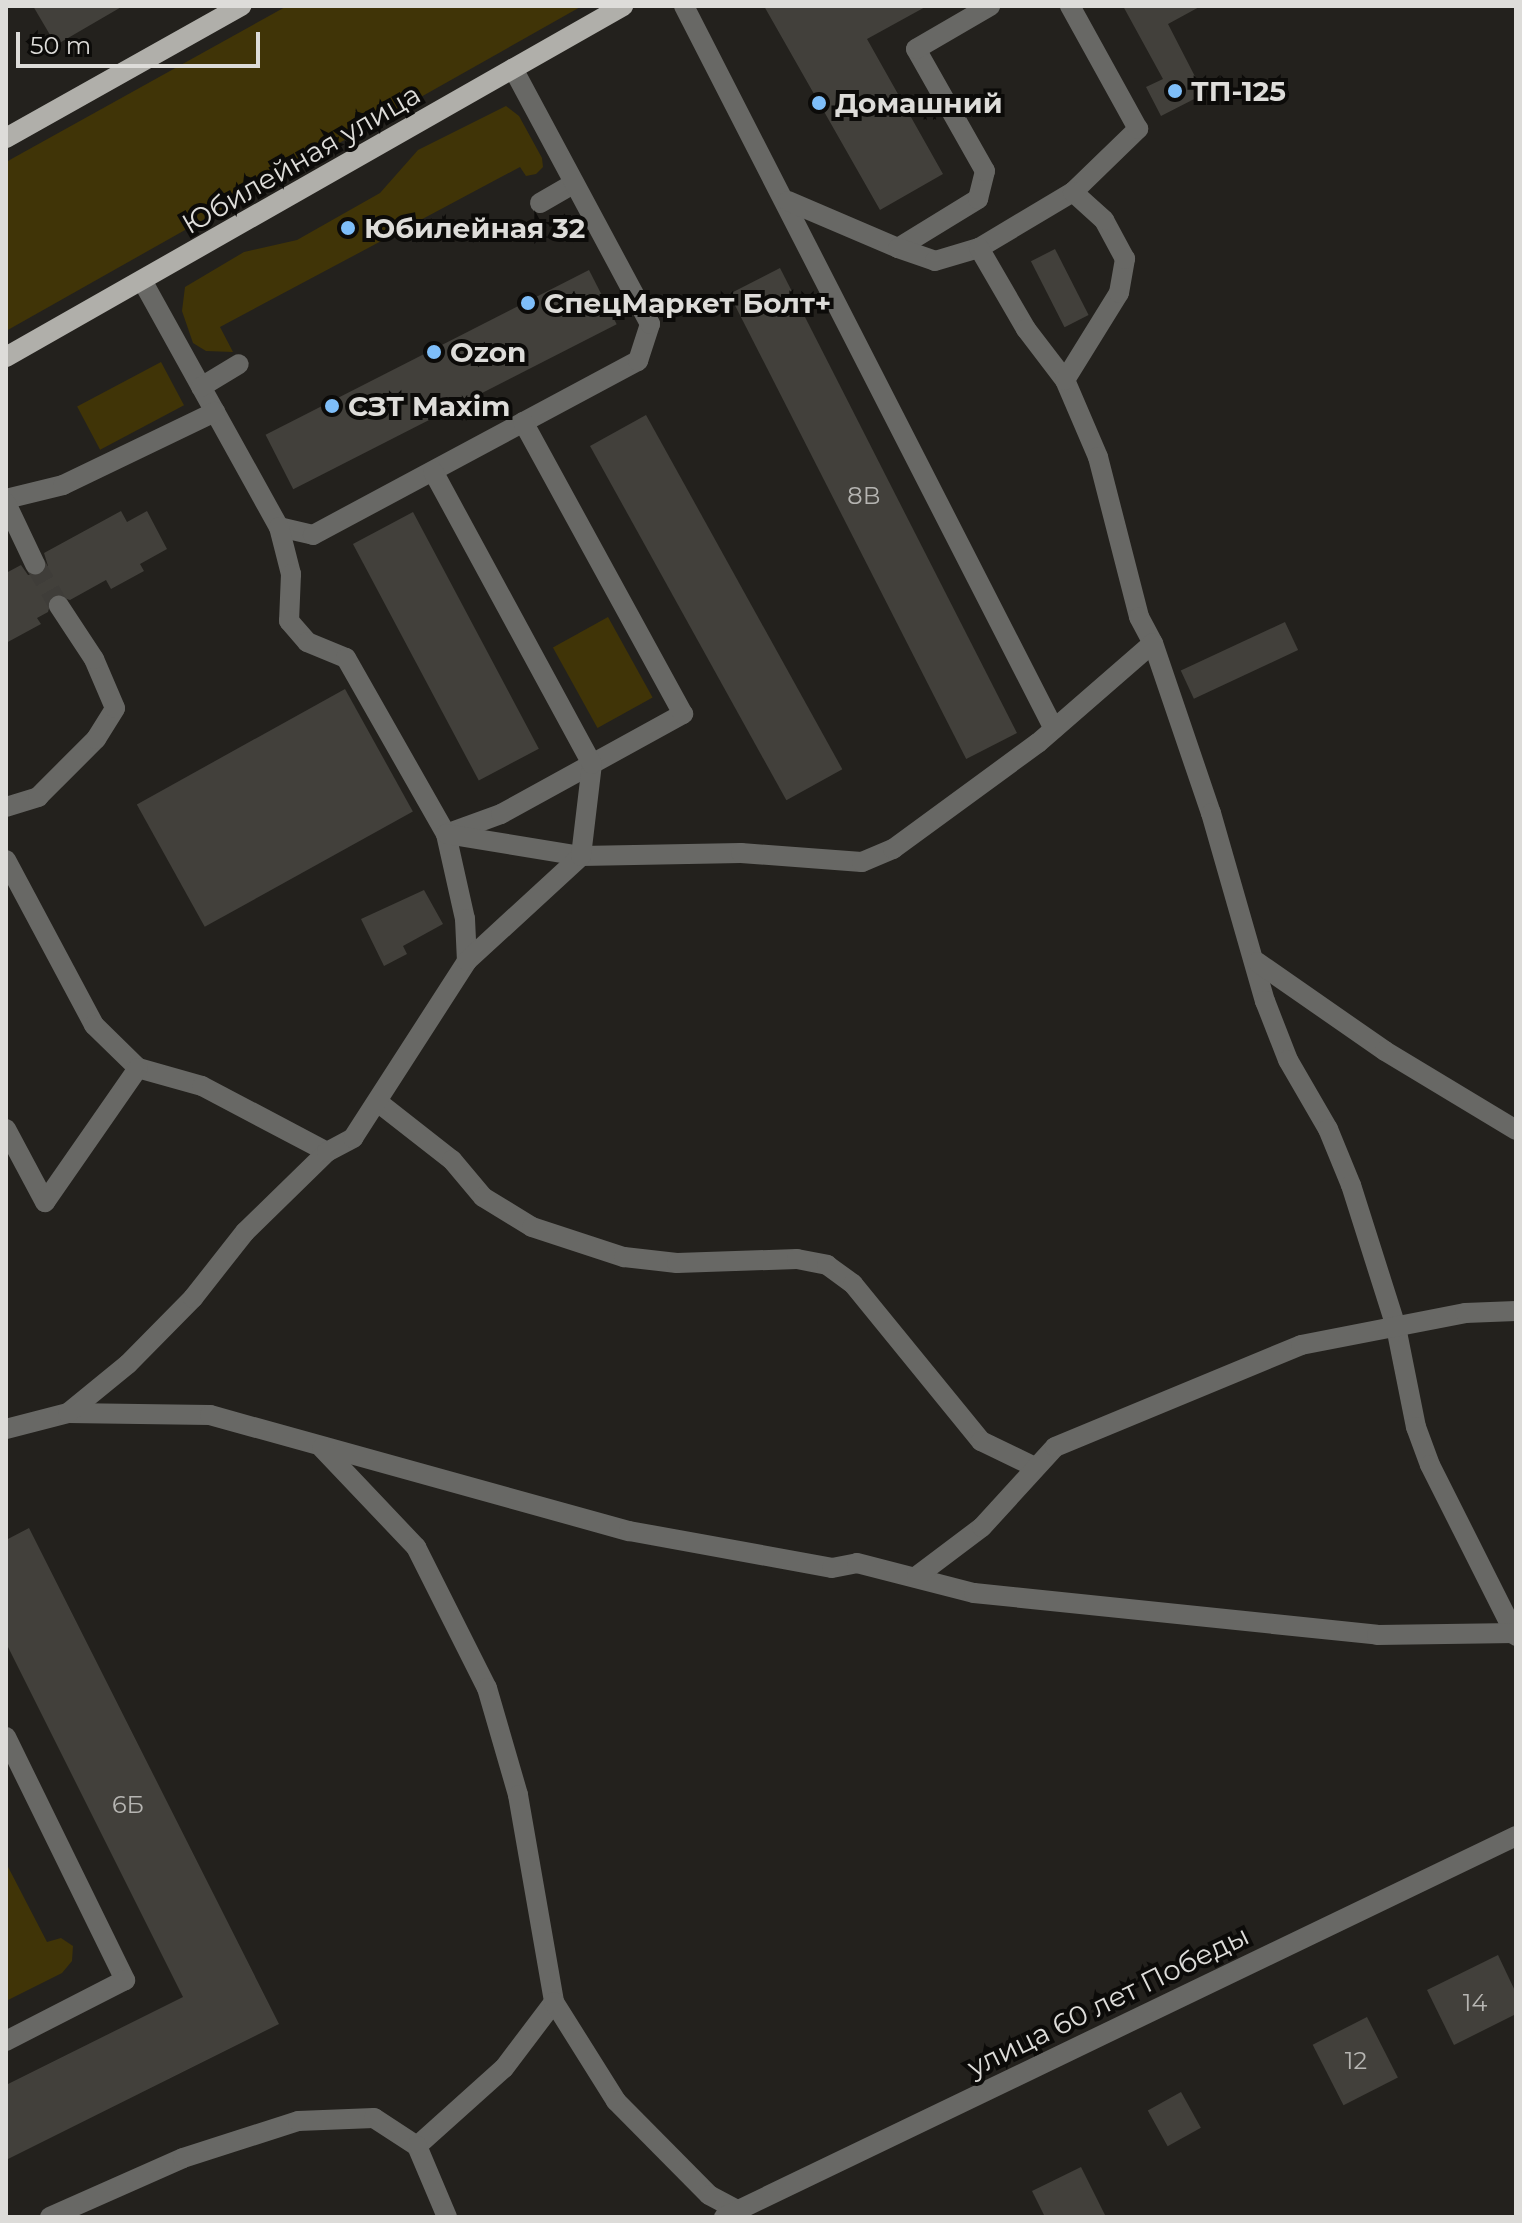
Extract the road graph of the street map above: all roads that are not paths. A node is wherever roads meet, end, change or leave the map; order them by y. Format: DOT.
graph roads {
  1 [pos="241,6"];
  2 [pos="623,6"];
  3 [pos="684,6"];
  4 [pos="990,6"];
  5 [pos="1070,6"];
  6 [pos="513,68"];
  7 [pos="6,138"];
  8 [pos="574,183"];
  9 [pos="1073,192"];
  10 [pos="788,201"];
  11 [pos="540,203"];
  12 [pos="898,248"];
  13 [pos="979,248"];
  14 [pos="143,282"];
  15 [pos="6,357"];
  16 [pos="239,364"];
  17 [pos="1065,380"];
  18 [pos="201,387"];
  19 [pos="215,412"];
  20 [pos="523,422"];
  21 [pos="433,471"];
  22 [pos="6,501"];
  23 [pos="279,527"];
  24 [pos="35,564"];
  25 [pos="59,606"];
  26 [pos="1153,643"];
  27 [pos="1054,729"];
  28 [pos="592,764"];
  29 [pos="6,807"];
  30 [pos="446,834"];
  31 [pos="581,856"];
  32 [pos="6,860"];
  33 [pos="467,961"];
  34 [pos="1257,962"];
  35 [pos="138,1068"];
  36 [pos="379,1103"];
  37 [pos="6,1129"];
  38 [pos="1516,1130"];
  39 [pos="327,1152"];
  40 [pos="1516,1311"];
  41 [pos="1396,1327"];
  42 [pos="68,1413"];
  43 [pos="6,1429"];
  44 [pos="320,1446"];
  45 [pos="1033,1466"];
  46 [pos="917,1576"];
  47 [pos="1515,1635"];
  48 [pos="6,1737"];
  49 [pos="1516,1836"];
  50 [pos="554,2002"];
  51 [pos="6,2041"];
  52 [pos="417,2146"];
  53 [pos="730,2214"];
  54 [pos="50,2217"];
  55 [pos="447,2217"];
  1 -- 7 [label="main road"];
  2 -- 6 [label="main road, Юбилейная улица"];
  3 -- 10 [label="street"];
  4 -- 12 [label="street"];
  5 -- 9 [label="street"];
  6 -- 8 [label="street"];
  6 -- 14 [label="main road, Юбилейная улица"];
  8 -- 11 [label="street"];
  8 -- 20 [label="street"];
  9 -- 13 [label="street"];
  9 -- 17 [label="street"];
  10 -- 12 [label="street"];
  10 -- 27 [label="street"];
  12 -- 13 [label="street"];
  13 -- 17 [label="street"];
  14 -- 15 [label="main road, Юбилейная улица"];
  14 -- 18 [label="street"];
  16 -- 18 [label="street"];
  17 -- 26 [label="street"];
  18 -- 19 [label="street"];
  19 -- 22 [label="street"];
  19 -- 23 [label="street"];
  20 -- 21 [label="street"];
  20 -- 28 [label="street"];
  21 -- 23 [label="street"];
  21 -- 28 [label="street"];
  22 -- 24 [label="street"];
  23 -- 30 [label="street"];
  25 -- 29 [label="street"];
  26 -- 27 [label="street"];
  26 -- 34 [label="street"];
  27 -- 31 [label="street"];
  28 -- 30 [label="street"];
  28 -- 31 [label="street"];
  30 -- 31 [label="street"];
  30 -- 33 [label="street"];
  31 -- 33 [label="street"];
  32 -- 35 [label="street"];
  33 -- 36 [label="street"];
  34 -- 38 [label="street"];
  34 -- 41 [label="street"];
  35 -- 37 [label="street"];
  35 -- 39 [label="street"];
  36 -- 39 [label="street"];
  36 -- 45 [label="street"];
  39 -- 42 [label="street"];
  40 -- 41 [label="street"];
  41 -- 45 [label="street"];
  41 -- 47 [label="street"];
  42 -- 43 [label="street"];
  42 -- 44 [label="street"];
  44 -- 46 [label="street"];
  44 -- 50 [label="street"];
  45 -- 46 [label="street"];
  46 -- 47 [label="street"];
  48 -- 51 [label="street"];
  49 -- 53 [label="street, улица 60 лет Победы"];
  50 -- 52 [label="street"];
  50 -- 53 [label="street"];
  52 -- 54 [label="street"];
  52 -- 55 [label="street"];
}
